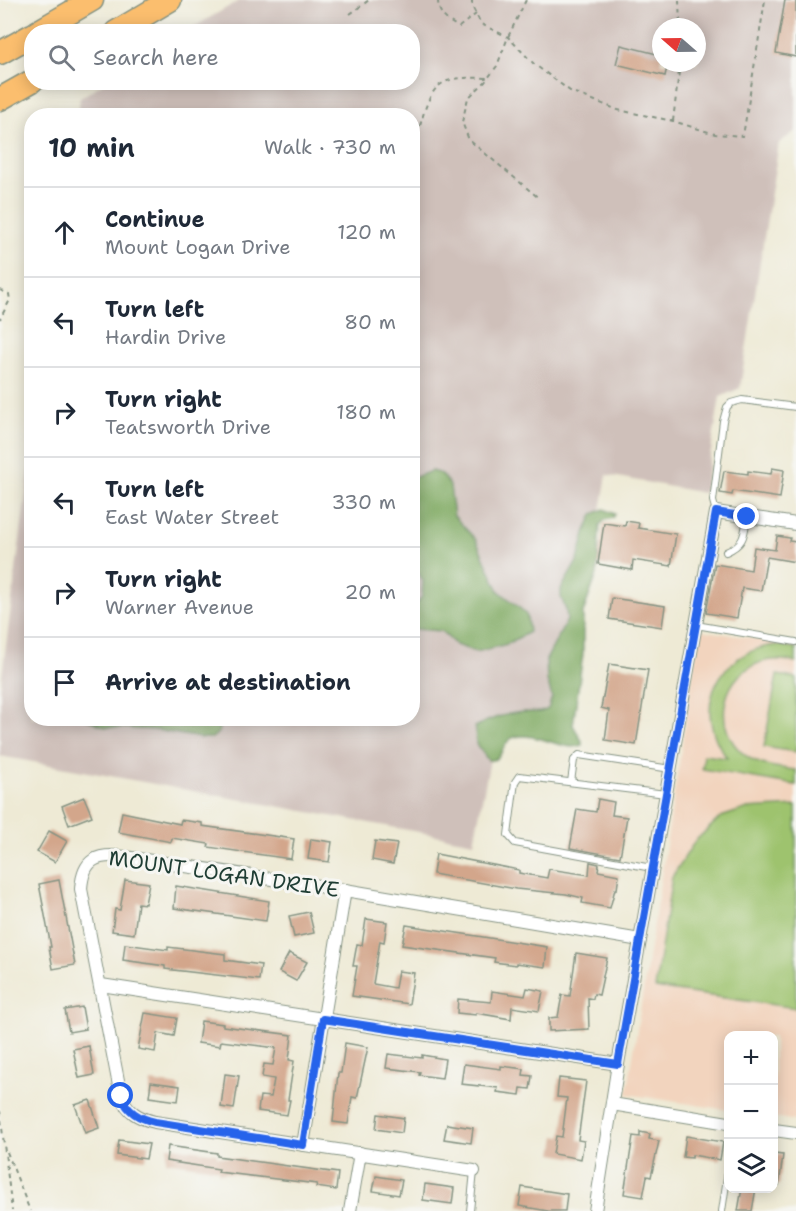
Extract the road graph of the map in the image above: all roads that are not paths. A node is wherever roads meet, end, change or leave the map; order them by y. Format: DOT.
graph roads {
  1 [pos="92,0"];
  2 [pos="170,0"];
  3 [pos="51,24"];
  4 [pos="130,24"];
  5 [pos="24,40"];
  6 [pos="0,53"];
  7 [pos="24,86"];
  8 [pos="2,99"];
  9 [pos="796,407"];
  10 [pos="716,512"];
  11 [pos="747,517"];
  12 [pos="796,524"];
  13 [pos="726,552"];
  14 [pos="696,625"];
  15 [pos="796,642"];
  16 [pos="670,769"];
  17 [pos="571,782"];
  18 [pos="666,794"];
  19 [pos="652,868"];
  20 [pos="345,890"];
  21 [pos="640,940"];
  22 [pos="101,985"];
  23 [pos="323,1019"];
  24 [pos="618,1064"];
  25 [pos="612,1104"];
  26 [pos="724,1122"];
  27 [pos="778,1131"];
  28 [pos="796,1133"];
  29 [pos="303,1145"];
  30 [pos="360,1153"];
  31 [pos="474,1171"];
  32 [pos="725,1193"];
  33 [pos="350,1211"];
  34 [pos="470,1211"];
  35 [pos="595,1211"];
  36 [pos="722,1211"];
  1 -- 3 [label="highway"];
  2 -- 4 [label="highway"];
  5 -- 6 [label="highway"];
  7 -- 8 [label="highway"];
  9 -- 10 [label="lane"];
  10 -- 11 [label="street"];
  10 -- 14 [label="street"];
  11 -- 12 [label="street"];
  11 -- 13 [label="lane"];
  14 -- 15 [label="lane"];
  14 -- 16 [label="street"];
  16 -- 17 [label="lane"];
  16 -- 18 [label="street"];
  17 -- 18 [label="lane"];
  17 -- 19 [label="lane"];
  18 -- 19 [label="street"];
  19 -- 21 [label="street"];
  20 -- 21 [label="street, MOUNT LOGAN DRIVE"];
  20 -- 22 [label="street, MOUNT LOGAN DRIVE"];
  20 -- 23 [label="street"];
  21 -- 24 [label="street"];
  22 -- 23 [label="street"];
  22 -- 29 [label="street, MOUNT LOGAN DRIVE"];
  23 -- 24 [label="street"];
  23 -- 29 [label="street"];
  24 -- 25 [label="street"];
  25 -- 26 [label="street"];
  25 -- 35 [label="street"];
  27 -- 28 [label="street"];
  29 -- 30 [label="street, MOUNT LOGAN DRIVE"];
  30 -- 31 [label="street, MOUNT LOGAN DRIVE"];
  30 -- 33 [label="street"];
  31 -- 34 [label="lane"];
  32 -- 36 [label="lane"];
}
